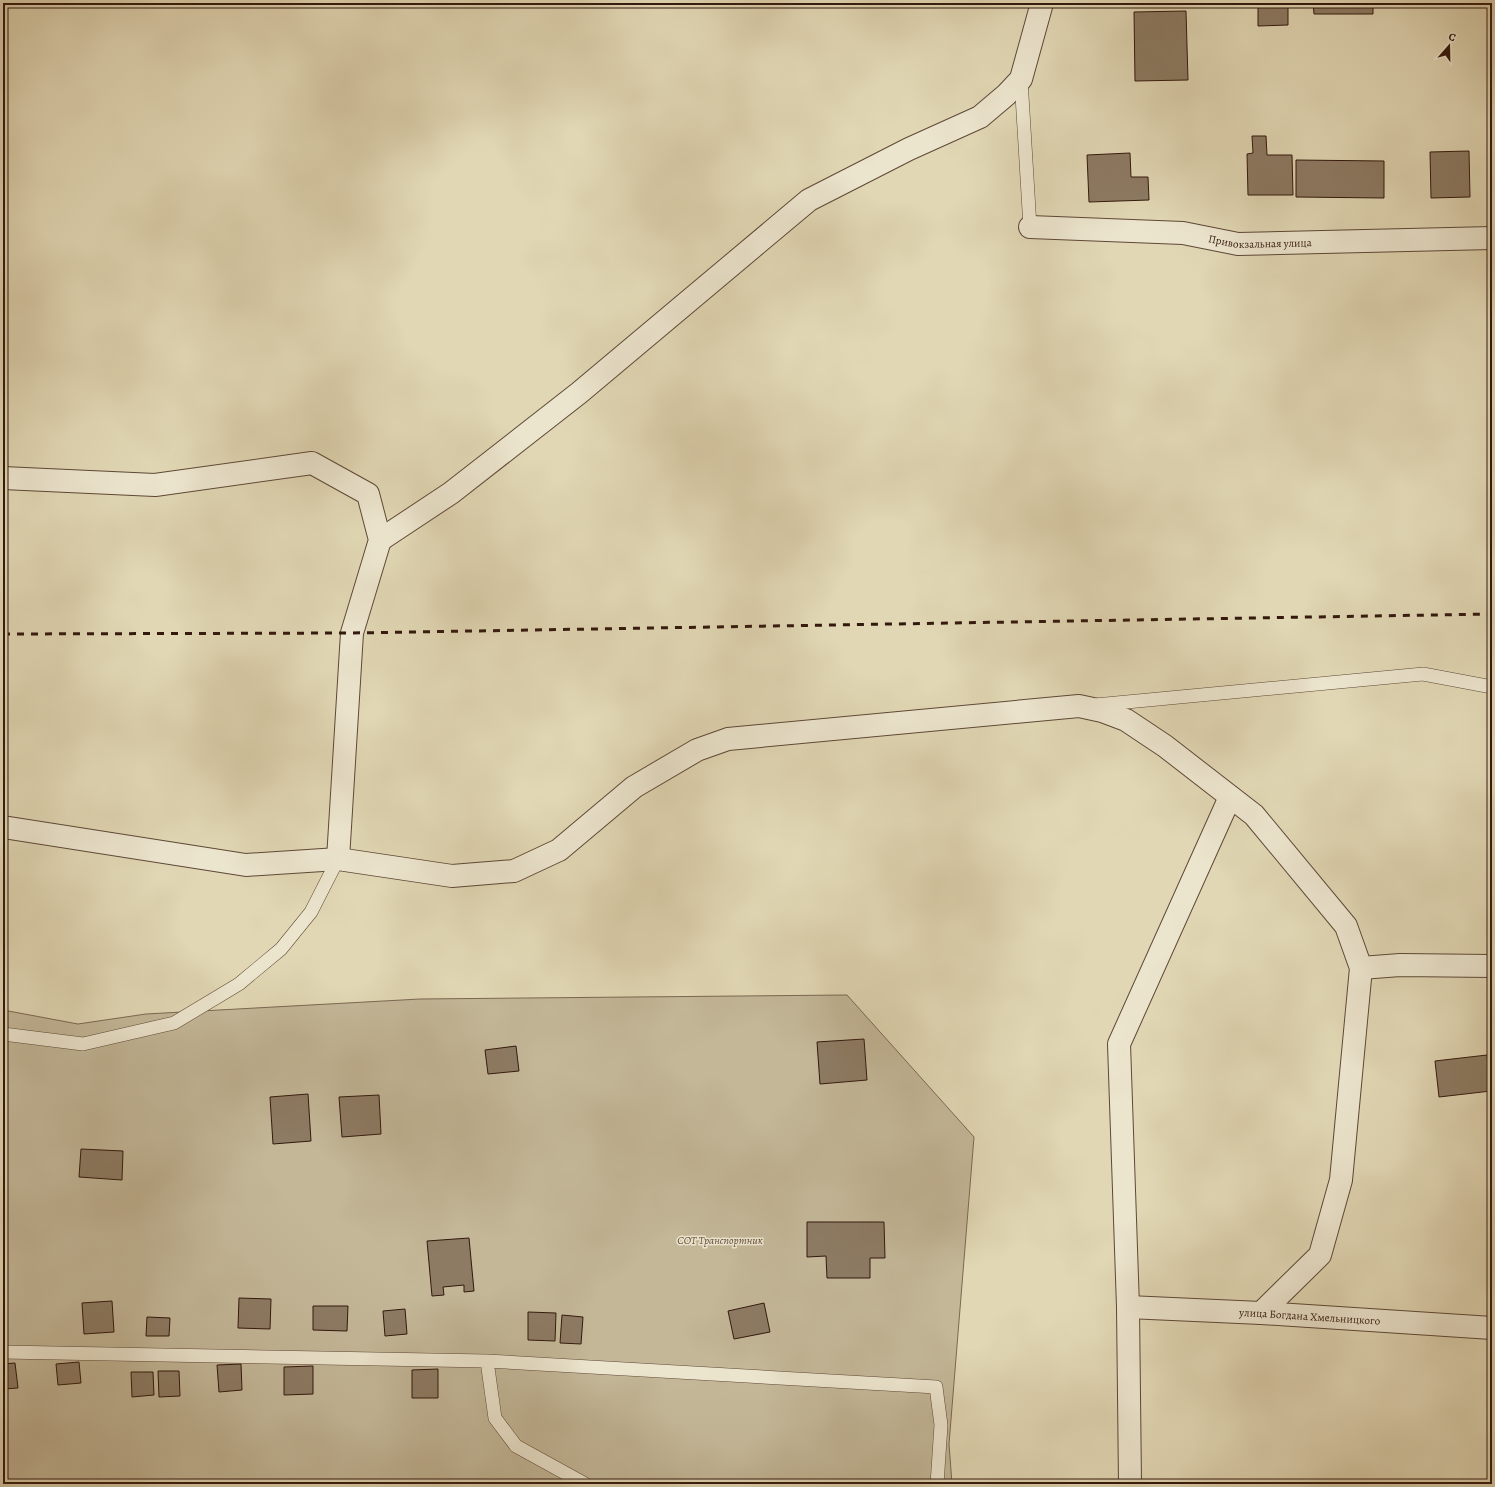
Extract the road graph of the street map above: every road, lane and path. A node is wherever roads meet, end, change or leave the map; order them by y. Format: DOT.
graph roads {
  1 [pos="1042,3"];
  2 [pos="1021,79"];
  3 [pos="1030,227"];
  4 [pos="1492,238"];
  5 [pos="3,478"];
  6 [pos="380,540"];
  7 [pos="1492,687"];
  8 [pos="1079,706"];
  9 [pos="1230,797"];
  10 [pos="3,826"];
  11 [pos="338,859"];
  12 [pos="1492,966"];
  13 [pos="1361,968"];
  14 [pos="3,1034"];
  15 [pos="1128,1307"];
  16 [pos="1261,1313"];
  17 [pos="1492,1328"];
  18 [pos="3,1352"];
  19 [pos="487,1361"];
  20 [pos="585,1484"];
  21 [pos="937,1484"];
  22 [pos="1130,1484"];
  1 -- 2 [label="street"];
  2 -- 3 [label="lane"];
  2 -- 6 [label="street"];
  3 -- 4 [label="street, Привокзальная улица"];
  5 -- 6 [label="street"];
  6 -- 11 [label="street"];
  7 -- 8 [label="lane"];
  8 -- 9 [label="street"];
  8 -- 11 [label="street"];
  9 -- 13 [label="street"];
  9 -- 15 [label="street"];
  10 -- 11 [label="street"];
  11 -- 14 [label="lane"];
  12 -- 13 [label="street"];
  13 -- 16 [label="street"];
  15 -- 16 [label="street, улица Богдана Хмельницкого"];
  15 -- 22 [label="street"];
  16 -- 17 [label="street, улица Богдана Хмельницкого"];
  18 -- 19 [label="lane"];
  19 -- 20 [label="lane"];
  19 -- 21 [label="lane"];
}
